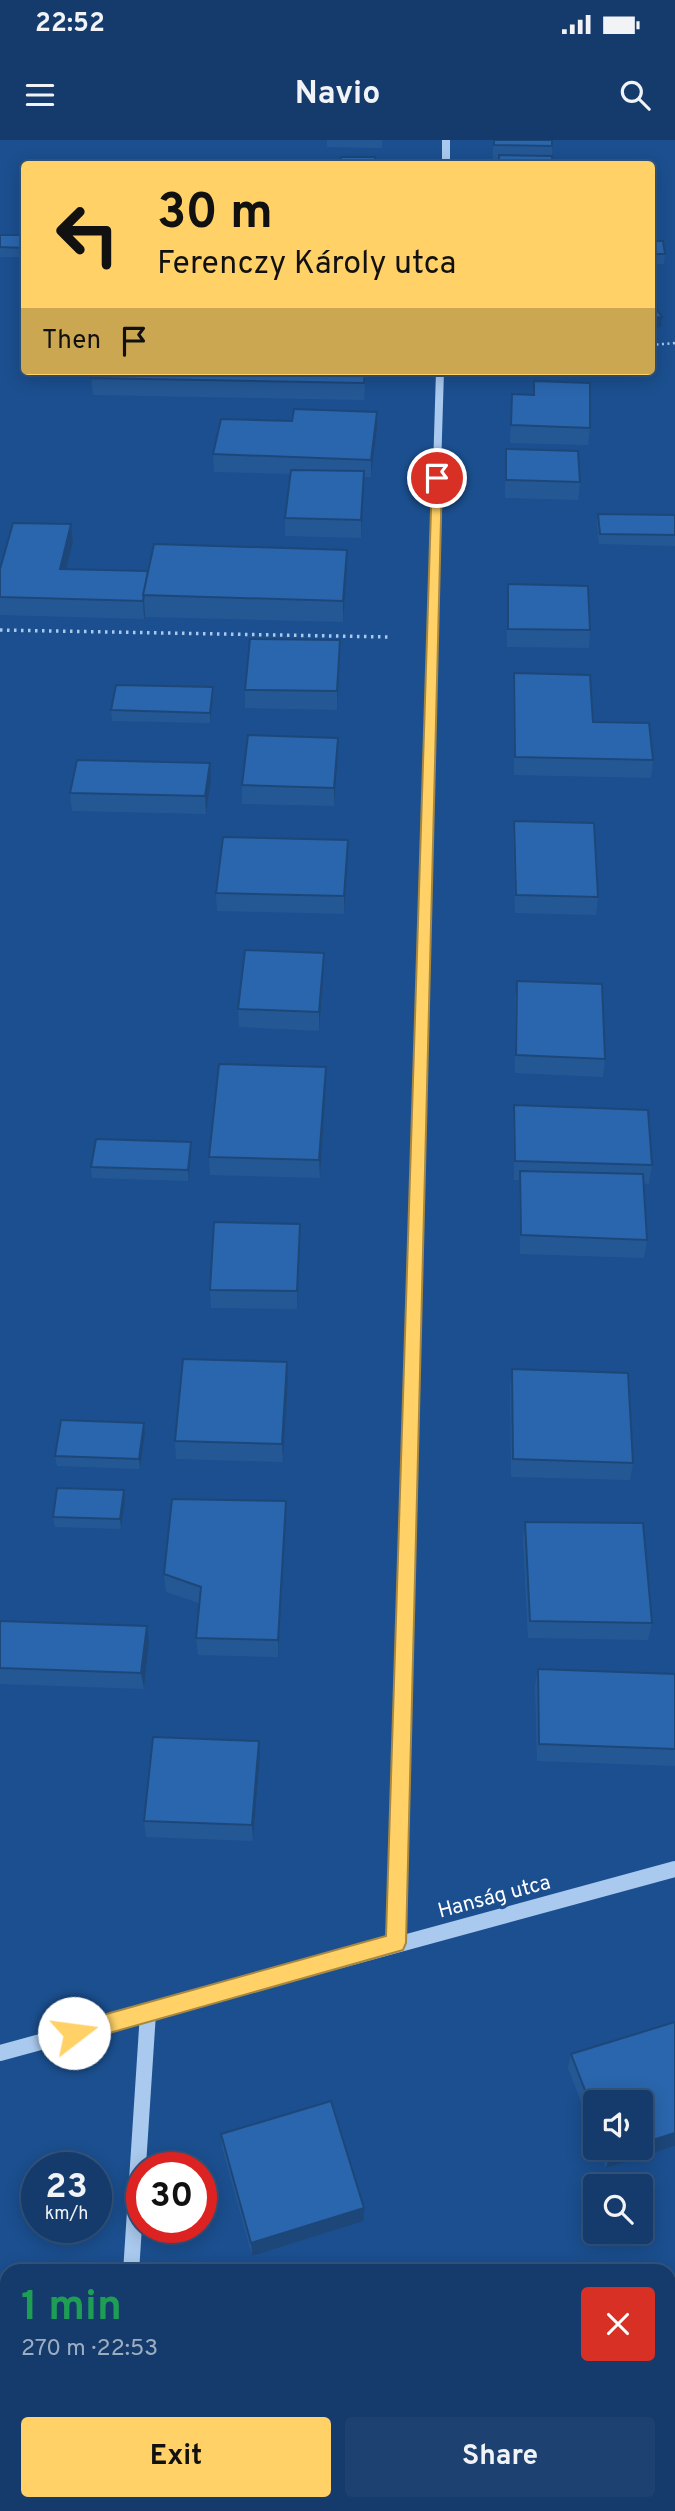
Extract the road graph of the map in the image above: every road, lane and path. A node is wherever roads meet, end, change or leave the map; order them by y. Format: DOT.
graph roads {
  1 [pos="446,140"];
  2 [pos="446,161"];
  3 [pos="675,343"];
  4 [pos="655,345"];
  5 [pos="440,375"];
  6 [pos="0,629"];
  7 [pos="432,638"];
  8 [pos="675,1870"];
  9 [pos="396,1943"];
  10 [pos="148,2013"];
  11 [pos="0,2053"];
  12 [pos="132,2264"];
  1 -- 2 [label="street"];
  3 -- 4 [label="path"];
  5 -- 7 [label="street"];
  6 -- 7 [label="path"];
  7 -- 9 [label="street"];
  8 -- 9 [label="street, Hanság utca"];
  9 -- 10 [label="street, Hanság utca"];
  10 -- 11 [label="street, Hanság utca"];
  10 -- 12 [label="street"];
}
